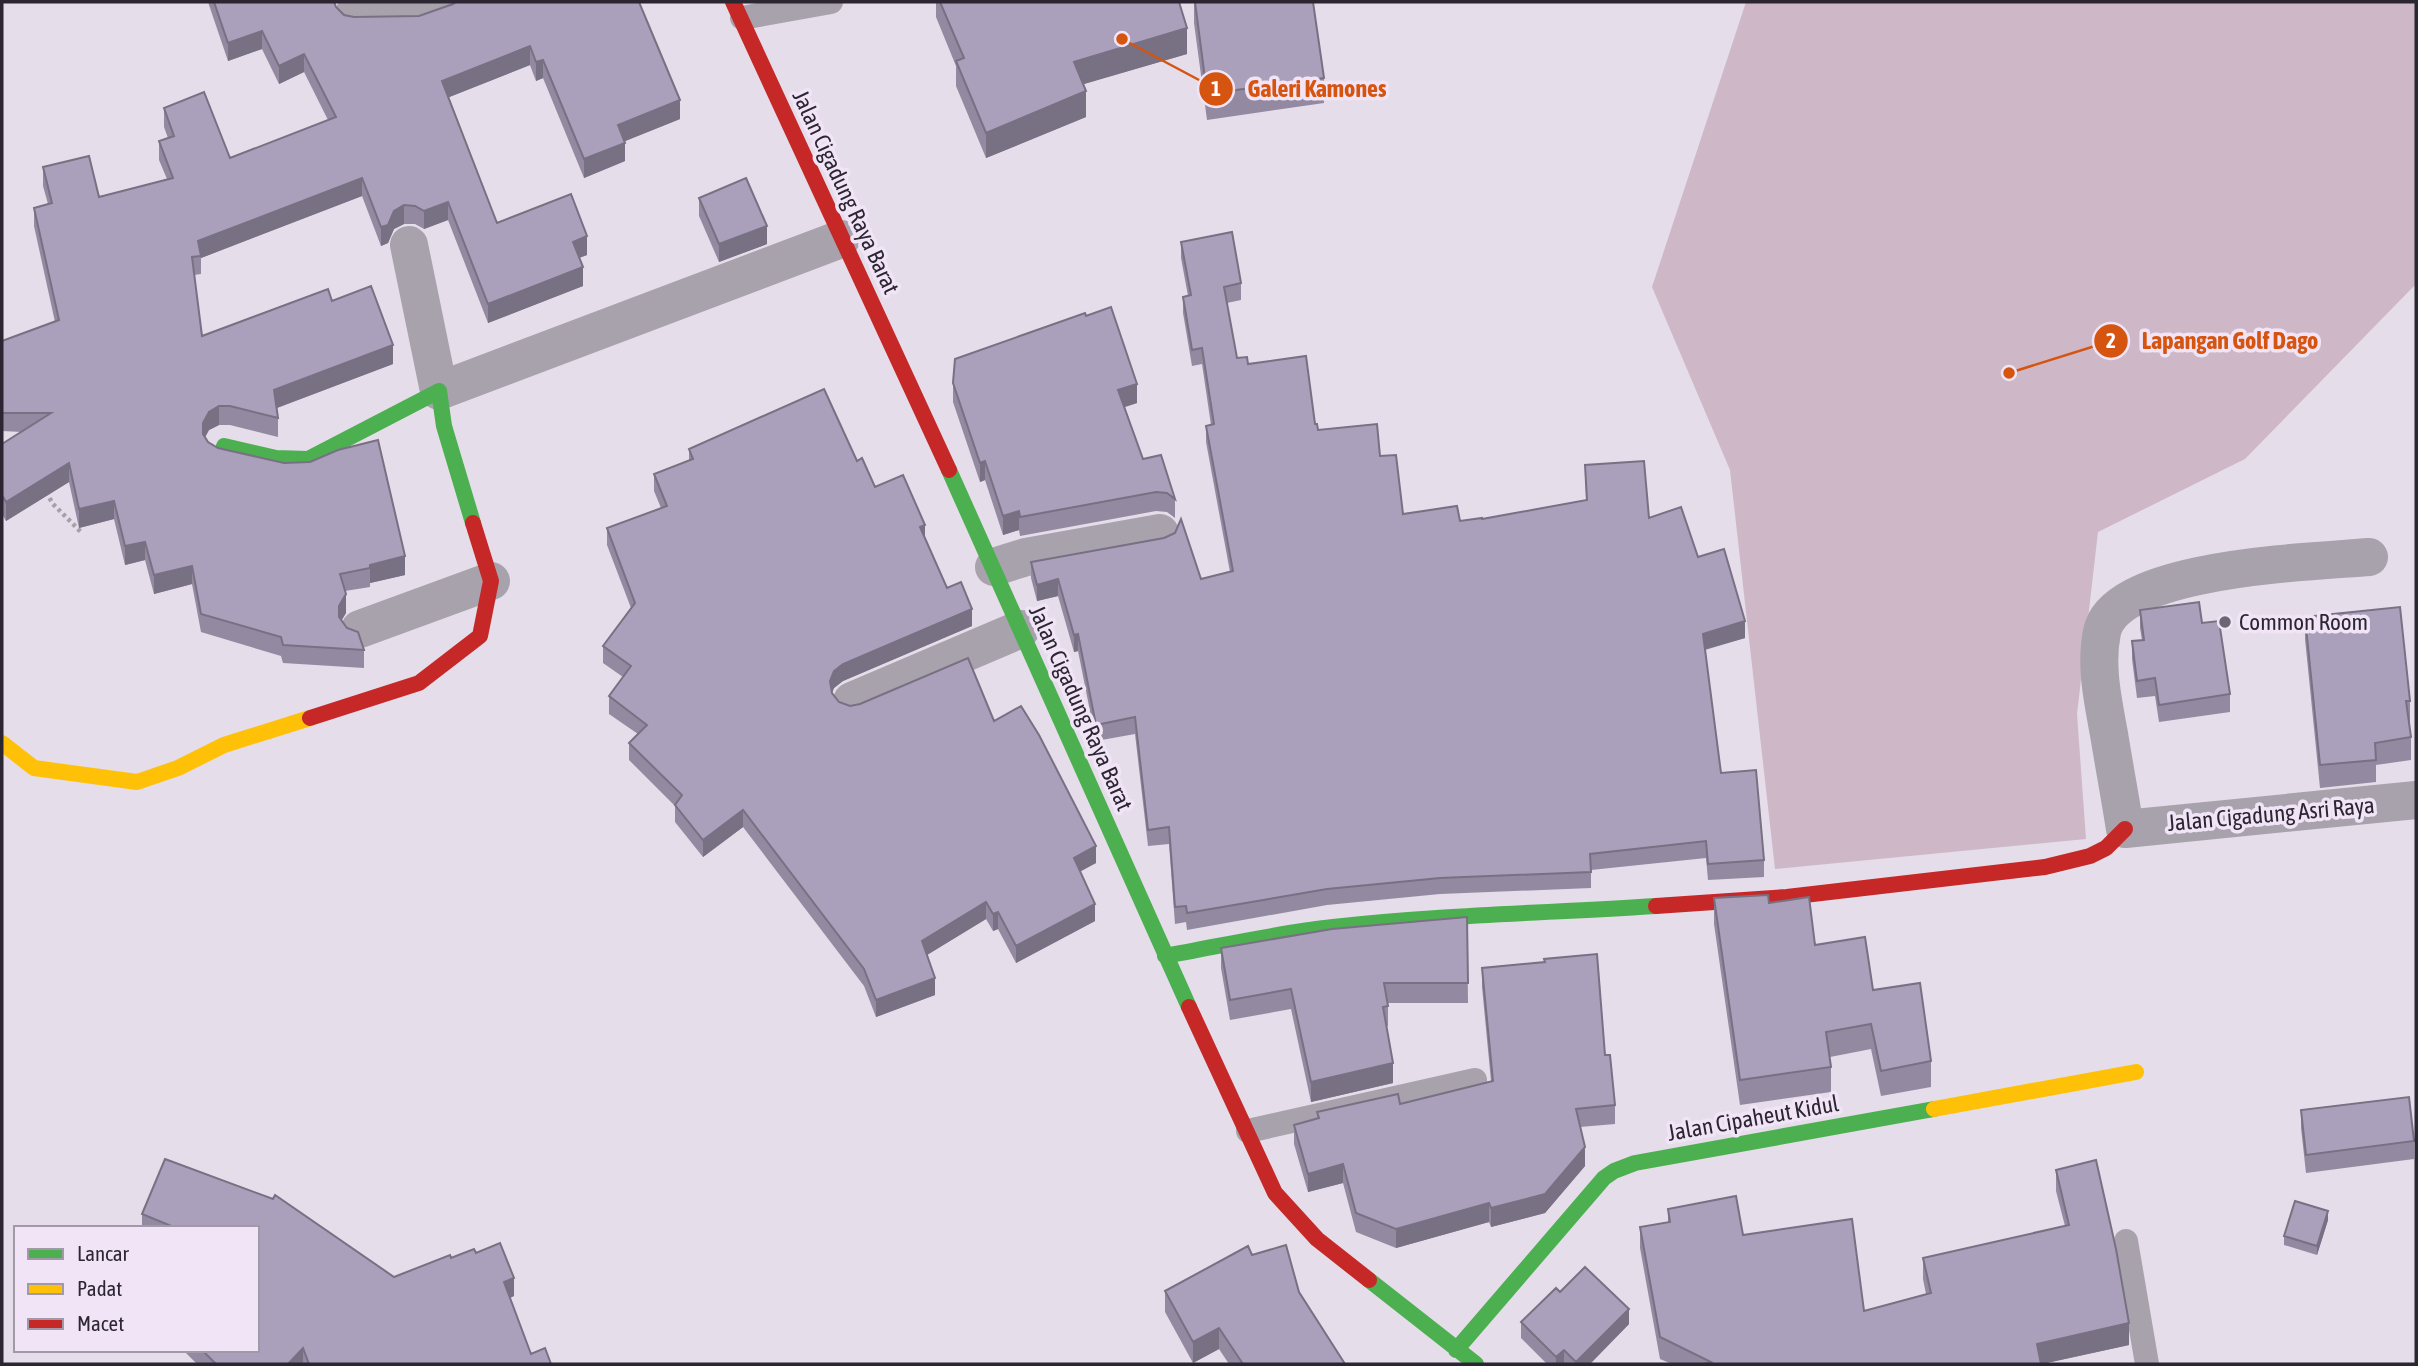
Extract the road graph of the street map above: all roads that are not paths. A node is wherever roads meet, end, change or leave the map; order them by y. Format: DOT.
graph roads {
  1 [pos="445,2"];
  2 [pos="831,2"];
  3 [pos="738,10"];
  4 [pos="354,14"];
  5 [pos="841,239"];
  6 [pos="409,245"];
  7 [pos="439,391"];
  8 [pos="224,446"];
  9 [pos="1160,533"];
  10 [pos="2369,557"];
  11 [pos="994,567"];
  12 [pos="491,581"];
  13 [pos="360,629"];
  14 [pos="1021,629"];
  15 [pos="852,701"];
  16 [pos="2,743"];
  17 [pos="2416,800"];
  18 [pos="2125,829"];
  19 [pos="1165,956"];
  20 [pos="2136,1072"];
  21 [pos="1475,1080"];
  22 [pos="1248,1131"];
  23 [pos="2126,1241"];
  24 [pos="1456,1350"];
  25 [pos="1476,1364"];
  26 [pos="2147,1364"];
  1 -- 4 [label="street"];
  2 -- 3 [label="lane"];
  3 -- 5 [label="street, Jalan Cigadung Raya Barat"];
  5 -- 7 [label="street"];
  5 -- 11 [label="street, Jalan Cigadung Raya Barat"];
  6 -- 7 [label="street"];
  7 -- 8 [label="street"];
  7 -- 12 [label="street"];
  9 -- 11 [label="street"];
  10 -- 18 [label="street"];
  11 -- 14 [label="street, Jalan Cigadung Raya Barat"];
  12 -- 13 [label="street"];
  12 -- 16 [label="street"];
  14 -- 15 [label="street"];
  14 -- 19 [label="street, Jalan Cigadung Raya Barat"];
  17 -- 18 [label="street, Jalan Cigadung Asri Raya"];
  18 -- 19 [label="street"];
  19 -- 22 [label="street, Jalan Cigadung Raya Barat"];
  20 -- 24 [label="street, Jalan Cipaheut Kidul"];
  21 -- 22 [label="lane"];
  22 -- 24 [label="street, Jalan Cigadung Raya Barat"];
  23 -- 26 [label="lane"];
  24 -- 25 [label="street, Jalan Cigadung Raya Barat"];
}
